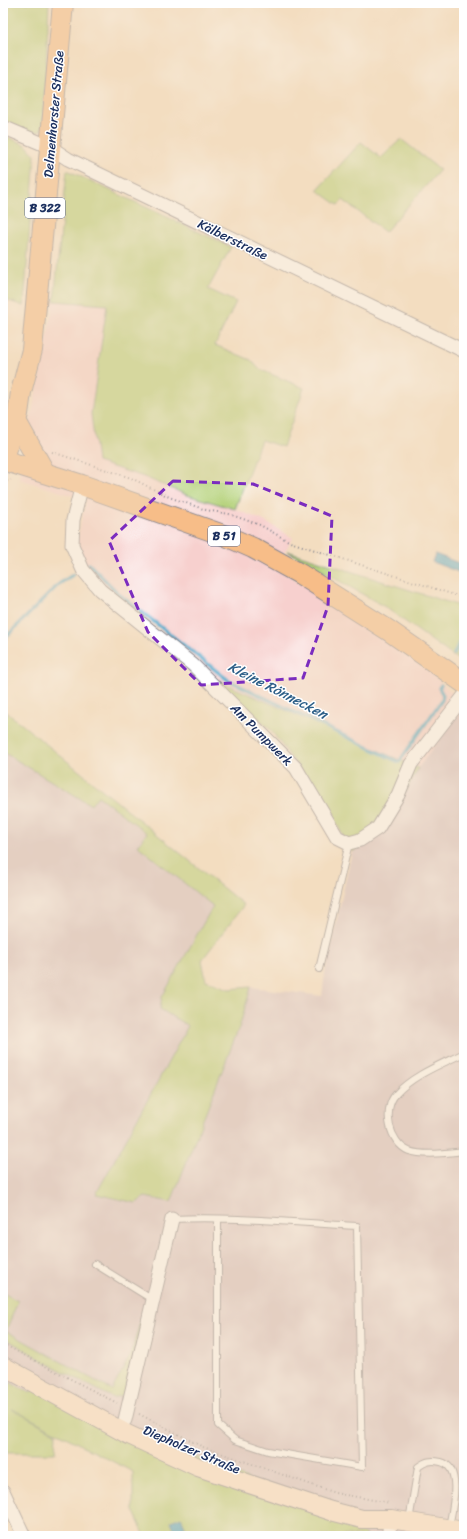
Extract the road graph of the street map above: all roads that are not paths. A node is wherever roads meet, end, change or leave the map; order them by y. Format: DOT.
graph roads {
  1 [pos="63,3"];
  2 [pos="3,127"];
  3 [pos="50,147"];
  4 [pos="464,351"];
  5 [pos="9,419"];
  6 [pos="3,459"];
  7 [pos="45,473"];
  8 [pos="82,485"];
  9 [pos="464,683"];
  10 [pos="464,696"];
  11 [pos="349,843"];
  12 [pos="319,969"];
  13 [pos="464,1053"];
  14 [pos="464,1151"];
  15 [pos="172,1219"];
  16 [pos="218,1220"];
  17 [pos="95,1264"];
  18 [pos="153,1300"];
  19 [pos="3,1354"];
  20 [pos="3,1366"];
  21 [pos="126,1414"];
  22 [pos="3,1491"];
  23 [pos="409,1522"];
  24 [pos="390,1528"];
  25 [pos="456,1530"];
  26 [pos="24,1536"];
  1 -- 3 [label="main road, Delmenhorster Straße / B 322"];
  2 -- 3 [label="street, Kälberstraße"];
  3 -- 4 [label="street, Kälberstraße"];
  3 -- 5 [label="main road, Delmenhorster Straße / B 322"];
  5 -- 6 [label="main road, Delmenhorster Straße / B 322"];
  5 -- 7 [label="main road"];
  6 -- 7 [label="main road, B 51"];
  7 -- 8 [label="main road, B 51"];
  8 -- 9 [label="main road, B 51"];
  8 -- 11 [label="street, Am Pumpwerk"];
  10 -- 11 [label="street"];
  11 -- 12 [label="lane"];
  13 -- 14 [label="lane"];
  15 -- 16 [label="lane"];
  15 -- 18 [label="street"];
  16 -- 16 [label="lane"];
  17 -- 18 [label="lane"];
  18 -- 21 [label="street"];
  19 -- 21 [label="street, Diepholzer Straße"];
  20 -- 24 [label="street, Diepholzer Straße"];
  21 -- 24 [label="street, Diepholzer Straße"];
  22 -- 26 [label="street"];
  23 -- 24 [label="street, Diepholzer Straße"];
  23 -- 25 [label="street, Diepholzer Straße"];
  23 -- 25 [label="lane"];
}
